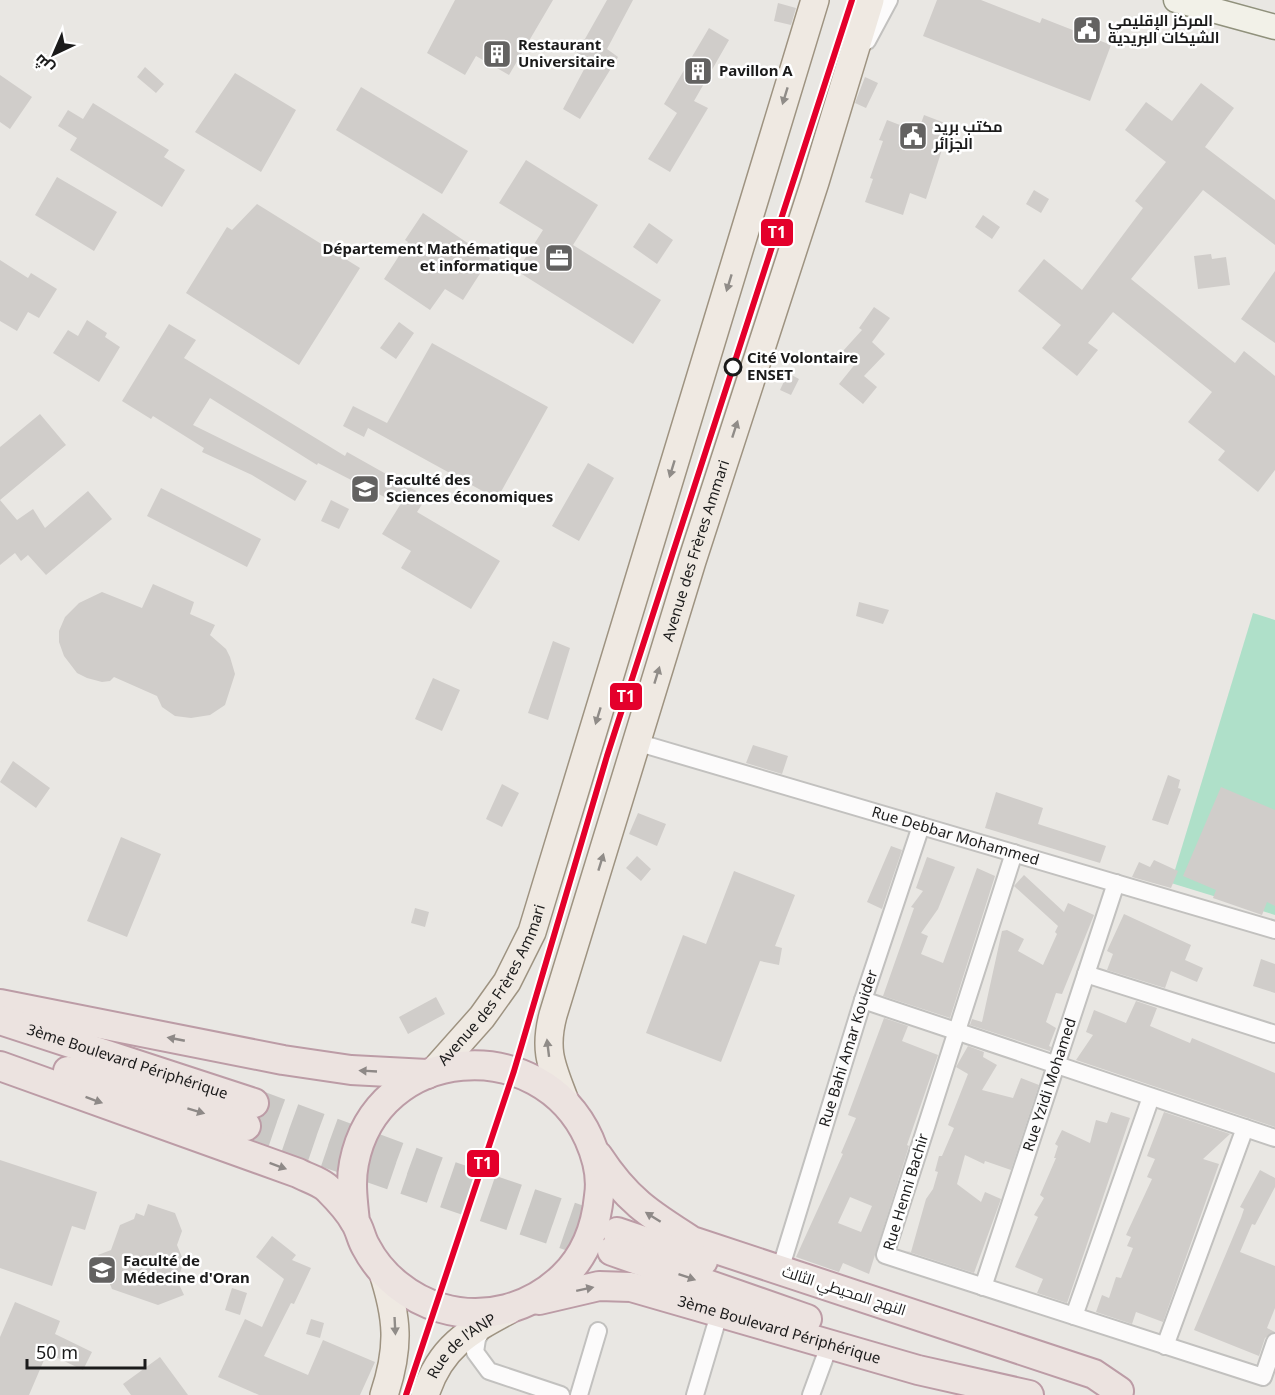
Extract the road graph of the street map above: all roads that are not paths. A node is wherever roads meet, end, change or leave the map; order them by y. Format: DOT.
graph roads {
  1 [pos="870,0"];
  2 [pos="889,0"];
  3 [pos="1176,0"];
  4 [pos="812,6"];
  5 [pos="1275,27"];
  6 [pos="848,76"];
  7 [pos="636,742"];
  8 [pos="921,826"];
  9 [pos="1014,853"];
  10 [pos="1116,883"];
  11 [pos="1275,930"];
  12 [pos="1086,974"];
  13 [pos="863,1000"];
  14 [pos="0,1004"];
  15 [pos="0,1020"];
  16 [pos="957,1031"];
  17 [pos="1275,1034"];
  18 [pos="0,1050"];
  19 [pos="1056,1065"];
  20 [pos="0,1066"];
  21 [pos="430,1072"];
  22 [pos="1151,1097"];
  23 [pos="566,1104"];
  24 [pos="1245,1128"];
  25 [pos="1275,1138"];
  26 [pos="594,1152"];
  27 [pos="356,1222"];
  28 [pos="382,1270"];
  29 [pos="780,1270"];
  30 [pos="983,1287"];
  31 [pos="510,1310"];
  32 [pos="720,1311"];
  33 [pos="1074,1316"];
  34 [pos="598,1331"];
  35 [pos="1275,1342"];
  36 [pos="829,1346"];
  37 [pos="1166,1346"];
  38 [pos="1001,1387"];
  39 [pos="1125,1393"];
  40 [pos="384,1395"];
  41 [pos="425,1395"];
  42 [pos="561,1395"];
  43 [pos="579,1395"];
  44 [pos="695,1395"];
  45 [pos="811,1395"];
  46 [pos="1029,1395"];
  1 -- 6 [label="main road, Avenue des Frères Ammari"];
  2 -- 6 [label="street"];
  3 -- 5 [label="main road"];
  4 -- 21 [label="main road, Avenue des Frères Ammari, one-way"];
  7 -- 6 [label="main road, Avenue des Frères Ammari, one-way"];
  7 -- 8 [label="street, Rue Debbar Mohammed"];
  23 -- 7 [label="main road, Avenue des Frères Ammari, one-way"];
  8 -- 9 [label="street, Rue Debbar Mohammed"];
  8 -- 13 [label="street, Rue Bahi Amar Kouider"];
  9 -- 10 [label="street, Rue Debbar Mohammed"];
  9 -- 16 [label="street, Rue Henni Bachir"];
  10 -- 11 [label="street, Rue Debbar Mohammed"];
  10 -- 12 [label="street, Rue Yzidi Mohamed"];
  12 -- 17 [label="street"];
  12 -- 19 [label="street, Rue Yzidi Mohamed"];
  13 -- 16 [label="street"];
  13 -- 29 [label="street, Rue Bahi Amar Kouider"];
  21 -- 14 [label="highway, one-way"];
  18 -- 15 [label="highway, 3ème Boulevard Périphérique, one-way"];
  16 -- 19 [label="street"];
  16 -- 30 [label="street, Rue Henni Bachir"];
  19 -- 22 [label="street"];
  19 -- 30 [label="street, Rue Yzidi Mohamed"];
  20 -- 27 [label="highway, one-way"];
  21 -- 23 [label="highway"];
  21 -- 27 [label="highway"];
  22 -- 24 [label="street"];
  22 -- 33 [label="street"];
  23 -- 26 [label="highway"];
  24 -- 25 [label="street"];
  24 -- 37 [label="street"];
  29 -- 26 [label="highway, النهج المحيطي الثالث, one-way"];
  26 -- 31 [label="highway"];
  27 -- 28 [label="highway, 3ème Boulevard Périphérique"];
  28 -- 31 [label="highway, 3ème Boulevard Périphérique"];
  28 -- 40 [label="main road, one-way"];
  29 -- 39 [label="highway, النهج المحيطي الثالث"];
  30 -- 33 [label="street, Rue Henni Bachir"];
  31 -- 32 [label="highway, 3ème Boulevard Périphérique, one-way"];
  31 -- 41 [label="main road, Rue de l'ANP"];
  31 -- 42 [label="street"];
  32 -- 36 [label="highway, 3ème Boulevard Périphérique"];
  32 -- 44 [label="street"];
  33 -- 37 [label="street, Rue Henni Bachir"];
  34 -- 43 [label="street"];
  35 -- 37 [label="street, Rue Henni Bachir"];
  36 -- 38 [label="highway, 3ème Boulevard Périphérique"];
  36 -- 45 [label="street"];
  39 -- 38 [label="highway, one-way"];
  38 -- 46 [label="highway, 3ème Boulevard Périphérique"];
}
